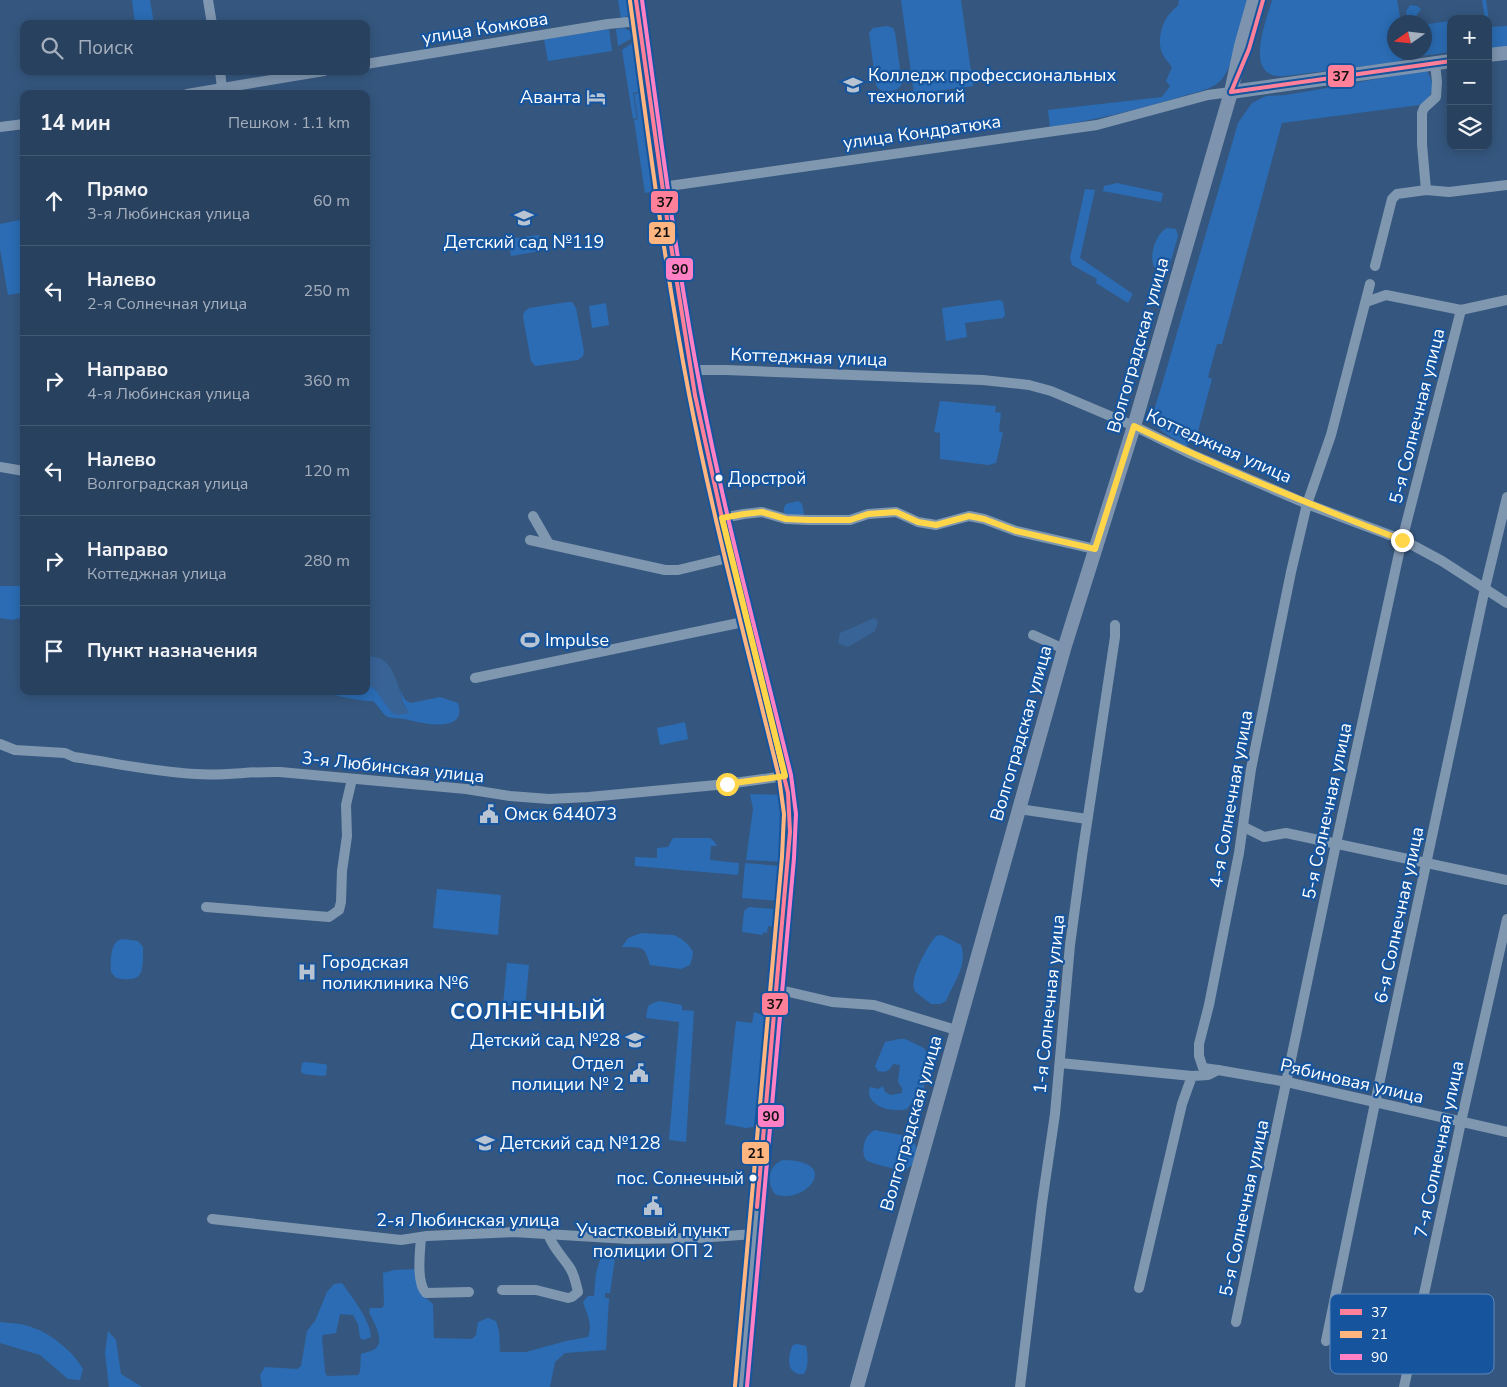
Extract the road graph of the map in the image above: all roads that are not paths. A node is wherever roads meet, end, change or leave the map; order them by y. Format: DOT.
graph roads {
  1 [pos="208,0"];
  2 [pos="636,0"];
  3 [pos="1254,0"];
  4 [pos="1263,0"];
  5 [pos="211,20"];
  6 [pos="639,20"];
  7 [pos="1507,52"];
  8 [pos="1492,55"];
  9 [pos="1447,62"];
  10 [pos="370,63"];
  11 [pos="1435,63"];
  12 [pos="220,75"];
  13 [pos="300,75"];
  14 [pos="222,88"];
  15 [pos="210,90"];
  16 [pos="1232,92"];
  17 [pos="20,124"];
  18 [pos="0,127"];
  19 [pos="1507,185"];
  20 [pos="662,186"];
  21 [pos="1426,190"];
  22 [pos="1375,266"];
  23 [pos="1370,284"];
  24 [pos="1507,300"];
  25 [pos="1366,302"];
  26 [pos="1461,310"];
  27 [pos="691,370"];
  28 [pos="1134,426"];
  29 [pos="0,467"];
  30 [pos="20,470"];
  31 [pos="1507,497"];
  32 [pos="1307,504"];
  33 [pos="533,516"];
  34 [pos="722,518"];
  35 [pos="530,540"];
  36 [pos="1402,540"];
  37 [pos="549,544"];
  38 [pos="1095,549"];
  39 [pos="732,557"];
  40 [pos="1485,588"];
  41 [pos="1507,603"];
  42 [pos="748,621"];
  43 [pos="1115,625"];
  44 [pos="1033,635"];
  45 [pos="1064,649"];
  46 [pos="475,678"];
  47 [pos="0,744"];
  48 [pos="785,776"];
  49 [pos="352,778"];
  50 [pos="1019,809"];
  51 [pos="1087,819"];
  52 [pos="1244,827"];
  53 [pos="1336,844"];
  54 [pos="1427,862"];
  55 [pos="1507,880"];
  56 [pos="206,907"];
  57 [pos="1507,919"];
  58 [pos="776,989"];
  59 [pos="956,1030"];
  60 [pos="1060,1063"];
  61 [pos="1218,1070"];
  62 [pos="1192,1076"];
  63 [pos="1287,1082"];
  64 [pos="1374,1103"];
  65 [pos="1460,1122"];
  66 [pos="1507,1132"];
  67 [pos="212,1219"];
  68 [pos="548,1234"];
  69 [pos="755,1234"];
  70 [pos="421,1237"];
  71 [pos="1139,1288"];
  72 [pos="502,1290"];
  73 [pos="469,1292"];
  74 [pos="1335,1294"];
  75 [pos="1424,1294"];
  76 [pos="1330,1321"];
  77 [pos="1236,1322"];
  78 [pos="1326,1341"];
  79 [pos="1407,1374"];
  80 [pos="741,1387"];
  81 [pos="859,1387"];
  82 [pos="1020,1387"];
  83 [pos="1404,1387"];
  1 -- 5 [label="street"];
  2 -- 6 [label="main road"];
  3 -- 16 [label="main road, Волгоградская улица"];
  4 -- 16 [label="main road, Волгоградская улица"];
  6 -- 10 [label="street, улица Комкова"];
  6 -- 20 [label="main road"];
  7 -- 8 [label="main road"];
  9 -- 11 [label="main road, улица Кондратюка"];
  11 -- 16 [label="main road, улица Кондратюка"];
  11 -- 21 [label="street"];
  12 -- 14 [label="street"];
  13 -- 14 [label="street"];
  14 -- 15 [label="street"];
  16 -- 20 [label="street, улица Кондратюка"];
  16 -- 28 [label="main road, Волгоградская улица"];
  17 -- 18 [label="street"];
  19 -- 21 [label="street"];
  20 -- 27 [label="main road"];
  21 -- 22 [label="street"];
  23 -- 25 [label="street, 4-я Солнечная улица"];
  24 -- 26 [label="street"];
  25 -- 26 [label="street"];
  25 -- 32 [label="street, 4-я Солнечная улица"];
  26 -- 36 [label="street, 5-я Солнечная улица"];
  27 -- 28 [label="street, Коттеджная улица"];
  27 -- 34 [label="main road"];
  28 -- 32 [label="street, Коттеджная улица"];
  28 -- 38 [label="main road, Волгоградская улица"];
  29 -- 30 [label="street"];
  31 -- 40 [label="street, 6-я Солнечная улица"];
  32 -- 36 [label="street, Коттеджная улица"];
  32 -- 52 [label="street, 4-я Солнечная улица"];
  33 -- 37 [label="street"];
  34 -- 38 [label="street"];
  34 -- 39 [label="main road"];
  35 -- 37 [label="street"];
  36 -- 40 [label="street, Коттеджная улица"];
  36 -- 53 [label="street, 5-я Солнечная улица"];
  37 -- 39 [label="street"];
  38 -- 45 [label="main road, Волгоградская улица"];
  39 -- 42 [label="main road"];
  40 -- 41 [label="street, Коттеджная улица"];
  40 -- 54 [label="street, 6-я Солнечная улица"];
  42 -- 46 [label="street"];
  42 -- 48 [label="main road"];
  43 -- 51 [label="street, 1-я Солнечная улица"];
  44 -- 45 [label="street"];
  45 -- 50 [label="main road, Волгоградская улица"];
  47 -- 49 [label="street, 3-я Любинская улица"];
  48 -- 49 [label="street, 3-я Любинская улица"];
  48 -- 58 [label="main road"];
  49 -- 56 [label="street"];
  50 -- 51 [label="street"];
  50 -- 59 [label="main road, Волгоградская улица"];
  51 -- 60 [label="street, 1-я Солнечная улица"];
  52 -- 53 [label="street"];
  52 -- 61 [label="street, 4-я Солнечная улица"];
  53 -- 54 [label="street"];
  53 -- 63 [label="street, 5-я Солнечная улица"];
  54 -- 55 [label="street"];
  54 -- 64 [label="street, 6-я Солнечная улица"];
  57 -- 65 [label="street, 7-я Солнечная улица"];
  58 -- 59 [label="street"];
  58 -- 69 [label="main road"];
  59 -- 81 [label="main road, Волгоградская улица"];
  60 -- 62 [label="street"];
  60 -- 82 [label="street, 1-я Солнечная улица"];
  61 -- 62 [label="street"];
  61 -- 63 [label="street, Рябиновая улица"];
  62 -- 71 [label="street"];
  63 -- 64 [label="street, Рябиновая улица"];
  63 -- 77 [label="street, 5-я Солнечная улица"];
  64 -- 65 [label="street, Рябиновая улица"];
  64 -- 74 [label="street, 6-я Солнечная улица"];
  65 -- 66 [label="street, Рябиновая улица"];
  65 -- 75 [label="street, 7-я Солнечная улица"];
  67 -- 70 [label="street, 2-я Любинская улица"];
  68 -- 69 [label="street, 2-я Любинская улица"];
  68 -- 70 [label="street, 2-я Любинская улица"];
  68 -- 72 [label="street"];
  69 -- 80 [label="main road"];
  70 -- 73 [label="street"];
  76 -- 78 [label="street, 6-я Солнечная улица"];
  79 -- 83 [label="street, 7-я Солнечная улица"];
}
